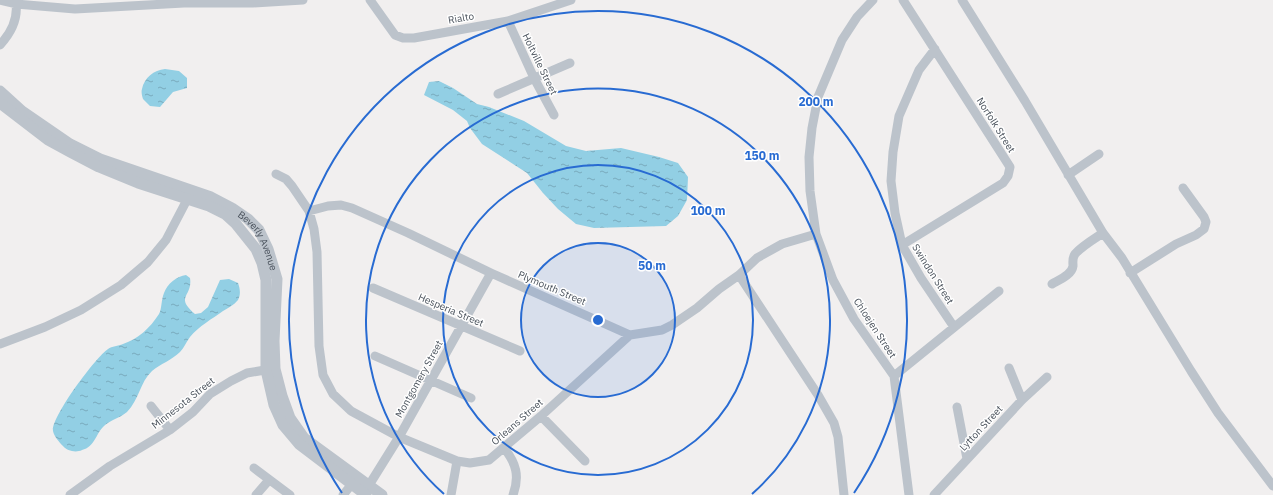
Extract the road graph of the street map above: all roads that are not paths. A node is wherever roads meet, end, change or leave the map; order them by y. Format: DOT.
graph roads {
  1 [pos="0,0"];
  2 [pos="303,0"];
  3 [pos="370,0"];
  4 [pos="571,0"];
  5 [pos="873,0"];
  6 [pos="903,0"];
  7 [pos="962,0"];
  8 [pos="184,2"];
  9 [pos="16,4"];
  10 [pos="508,21"];
  11 [pos="0,45"];
  12 [pos="935,49"];
  13 [pos="570,63"];
  14 [pos="534,78"];
  15 [pos="0,91"];
  16 [pos="498,94"];
  17 [pos="0,102"];
  18 [pos="554,115"];
  19 [pos="1100,154"];
  20 [pos="276,174"];
  21 [pos="1068,175"];
  22 [pos="1183,188"];
  23 [pos="189,195"];
  24 [pos="309,211"];
  25 [pos="1103,233"];
  26 [pos="816,234"];
  27 [pos="902,245"];
  28 [pos="491,273"];
  29 [pos="1130,273"];
  30 [pos="739,276"];
  31 [pos="1052,284"];
  32 [pos="373,288"];
  33 [pos="999,291"];
  34 [pos="460,326"];
  35 [pos="954,327"];
  36 [pos="630,335"];
  37 [pos="0,344"];
  38 [pos="520,351"];
  39 [pos="375,356"];
  40 [pos="1009,368"];
  41 [pos="271,369"];
  42 [pos="894,376"];
  43 [pos="1047,377"];
  44 [pos="430,381"];
  45 [pos="471,398"];
  46 [pos="1022,400"];
  47 [pos="151,406"];
  48 [pos="957,408"];
  49 [pos="542,416"];
  50 [pos="170,430"];
  51 [pos="399,437"];
  52 [pos="504,448"];
  53 [pos="966,459"];
  54 [pos="457,461"];
  55 [pos="585,461"];
  56 [pos="254,468"];
  57 [pos="269,480"];
  58 [pos="354,480"];
  59 [pos="1273,486"];
  60 [pos="366,491"];
  61 [pos="516,494"];
  62 [pos="70,495"];
  63 [pos="256,495"];
  64 [pos="290,495"];
  65 [pos="342,495"];
  66 [pos="382,495"];
  67 [pos="451,495"];
  68 [pos="844,495"];
  69 [pos="909,495"];
  70 [pos="934,495"];
  1 -- 9 [label="street"];
  2 -- 8 [label="street"];
  3 -- 10 [label="street, Rialto"];
  4 -- 10 [label="street, Rialto"];
  5 -- 26 [label="street, Chloejen Street"];
  6 -- 12 [label="street, Norfolk Street"];
  7 -- 21 [label="street"];
  8 -- 9 [label="street"];
  9 -- 11 [label="street"];
  10 -- 14 [label="street, Holtville Street"];
  12 -- 27 [label="street, Swindon Street"];
  12 -- 27 [label="street, Norfolk Street"];
  13 -- 14 [label="street"];
  14 -- 16 [label="street"];
  14 -- 18 [label="street, Holtville Street"];
  15 -- 23 [label="street, Beverly Avenue"];
  17 -- 23 [label="street, Beverly Avenue"];
  19 -- 21 [label="street"];
  20 -- 24 [label="street, Orleans Street"];
  21 -- 25 [label="street"];
  22 -- 29 [label="street"];
  23 -- 37 [label="street"];
  23 -- 41 [label="street, Beverly Avenue"];
  24 -- 28 [label="street, Plymouth Street"];
  24 -- 51 [label="street, Orleans Street"];
  25 -- 29 [label="street"];
  25 -- 31 [label="street"];
  26 -- 30 [label="street"];
  26 -- 42 [label="street, Chloejen Street"];
  27 -- 35 [label="street, Swindon Street"];
  28 -- 34 [label="street, Montgomery Street"];
  28 -- 36 [label="street, Plymouth Street"];
  29 -- 59 [label="street"];
  30 -- 36 [label="street"];
  30 -- 68 [label="street"];
  32 -- 34 [label="street, Hesperia Street"];
  33 -- 35 [label="street"];
  34 -- 38 [label="street, Hesperia Street"];
  34 -- 44 [label="street, Montgomery Street"];
  35 -- 42 [label="street"];
  36 -- 49 [label="street, Orleans Street"];
  39 -- 44 [label="street"];
  40 -- 46 [label="street"];
  41 -- 50 [label="street, Minnesota Street"];
  41 -- 58 [label="street, Beverly Avenue"];
  42 -- 69 [label="street, Chloejen Street"];
  43 -- 46 [label="street, Lytton Street"];
  44 -- 45 [label="street"];
  44 -- 51 [label="street, Montgomery Street"];
  46 -- 53 [label="street, Lytton Street"];
  47 -- 50 [label="street"];
  48 -- 53 [label="street"];
  49 -- 52 [label="street, Orleans Street"];
  49 -- 55 [label="street"];
  50 -- 62 [label="street, Minnesota Street"];
  51 -- 54 [label="street, Orleans Street"];
  51 -- 60 [label="street, Montgomery Street"];
  52 -- 54 [label="street, Orleans Street"];
  52 -- 61 [label="street"];
  53 -- 70 [label="street, Lytton Street"];
  54 -- 67 [label="street"];
  56 -- 57 [label="street"];
  57 -- 63 [label="street"];
  57 -- 64 [label="street"];
  58 -- 60 [label="street, Beverly Avenue"];
  58 -- 65 [label="street"];
  60 -- 66 [label="street, Beverly Avenue"];
}
